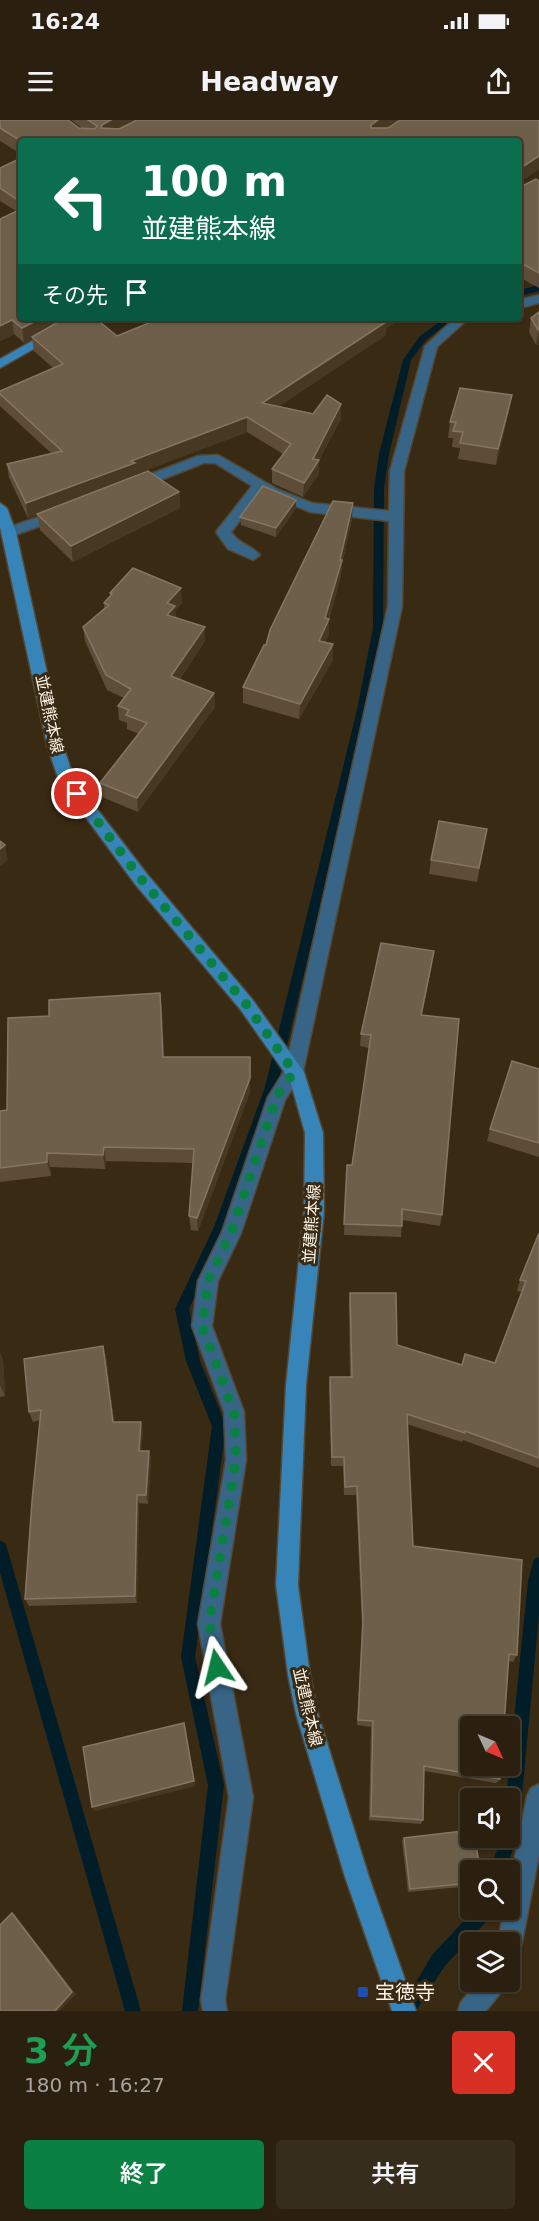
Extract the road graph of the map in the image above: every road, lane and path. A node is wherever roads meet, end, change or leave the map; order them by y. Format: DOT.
graph roads {
  1 [pos="539,299"];
  2 [pos="522,303"];
  3 [pos="77,321"];
  4 [pos="460,321"];
  5 [pos="0,364"];
  6 [pos="260,485"];
  7 [pos="116,493"];
  8 [pos="0,508"];
  9 [pos="73,509"];
  10 [pos="397,517"];
  11 [pos="9,532"];
  12 [pos="253,555"];
  13 [pos="294,1072"];
  14 [pos="539,1796"];
  15 [pos="512,1932"];
  16 [pos="485,1992"];
  17 [pos="215,2011"];
  18 [pos="404,2011"];
  19 [pos="470,2011"];
  1 -- 2 [label="street"];
  3 -- 5 [label="main road"];
  4 -- 10 [label="street"];
  6 -- 7 [label="street"];
  6 -- 10 [label="street"];
  6 -- 12 [label="street"];
  8 -- 11 [label="main road, 並建熊本線"];
  9 -- 11 [label="street"];
  10 -- 13 [label="street"];
  11 -- 13 [label="main road, 並建熊本線"];
  13 -- 17 [label="street"];
  13 -- 18 [label="main road, 並建熊本線"];
  14 -- 15 [label="street"];
  16 -- 19 [label="street"];
}
